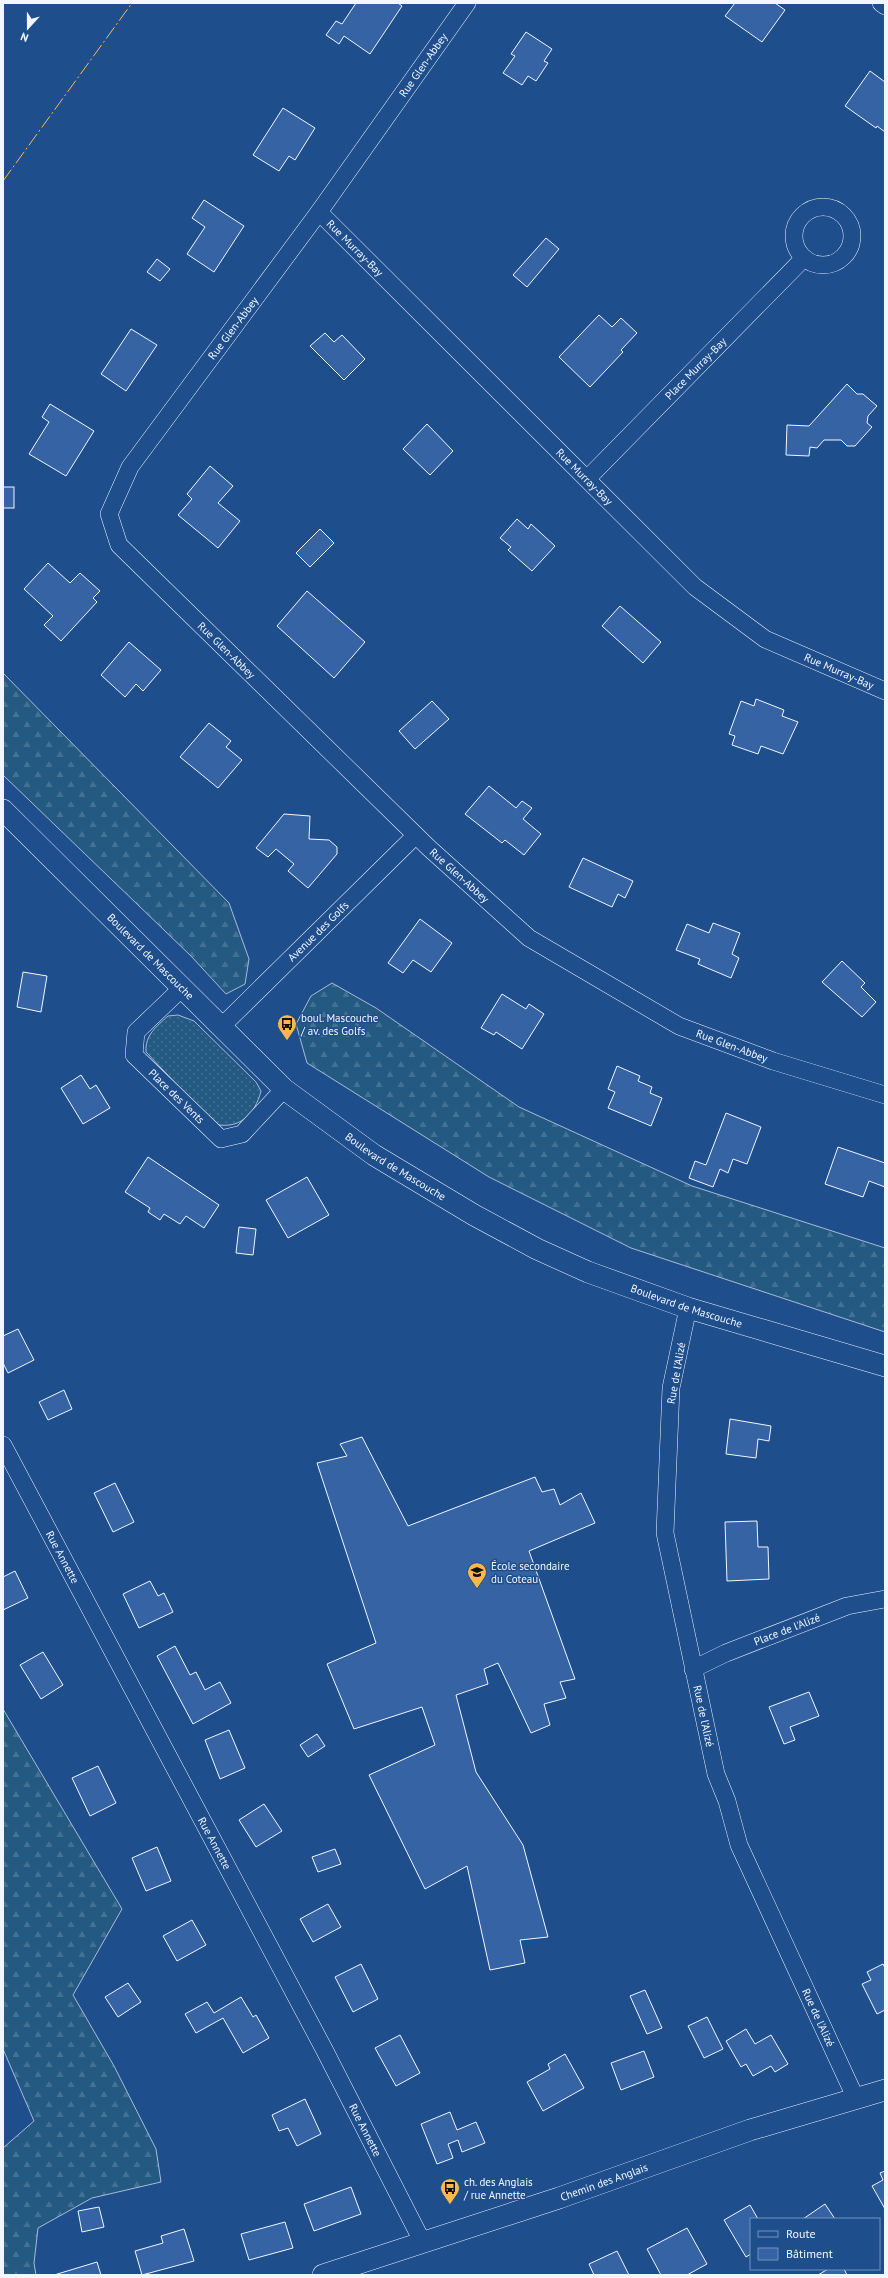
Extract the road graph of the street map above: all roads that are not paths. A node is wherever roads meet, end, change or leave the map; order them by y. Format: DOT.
graph roads {
  1 [pos="467,3"];
  2 [pos="881,3"];
  3 [pos="885,6"];
  4 [pos="319,212"];
  5 [pos="804,258"];
  6 [pos="587,479"];
  7 [pos="885,691"];
  8 [pos="3,810"];
  9 [pos="415,836"];
  10 [pos="182,988"];
  11 [pos="222,1026"];
  12 [pos="284,1089"];
  13 [pos="885,1095"];
  14 [pos="688,1308"];
  15 [pos="885,1366"];
  16 [pos="3,1445"];
  17 [pos="885,1599"];
  18 [pos="693,1669"];
  19 [pos="885,2090"];
  20 [pos="856,2099"];
  21 [pos="423,2243"];
  22 [pos="323,2275"];
  1 -- 4 [label="street, Rue Glen-Abbey"];
  2 -- 3 [label="street"];
  4 -- 6 [label="street, Rue Murray-Bay"];
  4 -- 9 [label="street, Rue Glen-Abbey"];
  5 -- 6 [label="street, Place Murray-Bay"];
  6 -- 7 [label="street, Rue Murray-Bay"];
  8 -- 10 [label="street, Boulevard de Mascouche"];
  9 -- 11 [label="street, Avenue des Golfs"];
  9 -- 13 [label="street, Rue Glen-Abbey"];
  10 -- 11 [label="street, Boulevard de Mascouche"];
  10 -- 12 [label="street, Place des Vents"];
  11 -- 12 [label="street, Boulevard de Mascouche"];
  12 -- 14 [label="street, Boulevard de Mascouche"];
  14 -- 15 [label="street, Boulevard de Mascouche"];
  14 -- 18 [label="street, Rue de l'Alizé"];
  16 -- 21 [label="street, Rue Annette"];
  17 -- 18 [label="street, Place de l'Alizé"];
  18 -- 20 [label="street, Rue de l'Alizé"];
  19 -- 20 [label="street, Chemin des Anglais"];
  20 -- 21 [label="street, Chemin des Anglais"];
  21 -- 22 [label="street, Chemin des Anglais"];
}
